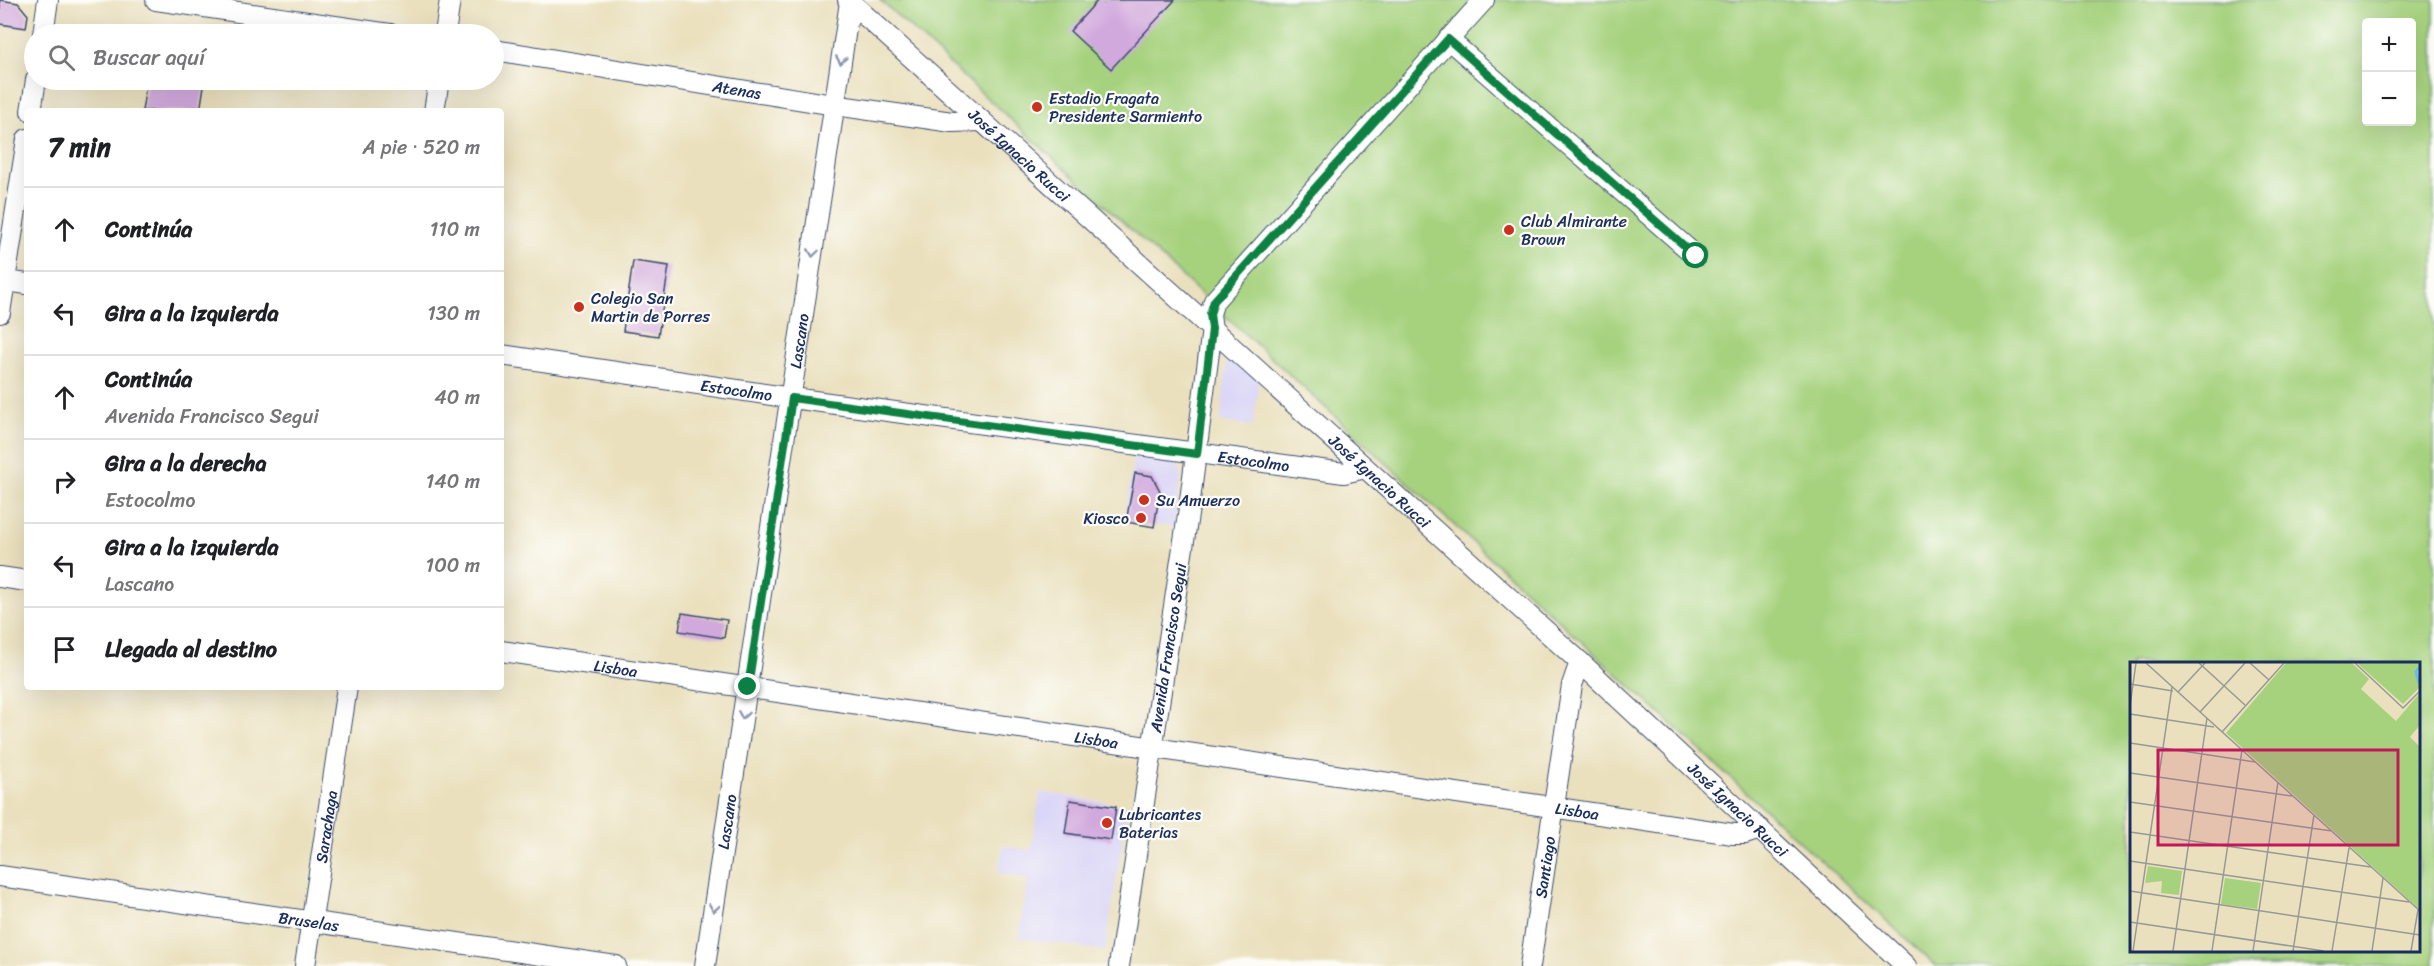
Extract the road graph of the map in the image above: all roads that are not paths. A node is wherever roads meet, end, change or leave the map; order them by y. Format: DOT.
graph roads {
  1 [pos="48,0"];
  2 [pos="156,0"];
  3 [pos="450,0"];
  4 [pos="1484,0"];
  5 [pos="849,1"];
  6 [pos="44,24"];
  7 [pos="321,24"];
  8 [pos="446,24"];
  9 [pos="1448,39"];
  10 [pos="504,52"];
  11 [pos="34,90"];
  12 [pos="437,90"];
  13 [pos="834,105"];
  14 [pos="31,108"];
  15 [pos="434,108"];
  16 [pos="982,121"];
  17 [pos="24,157"];
  18 [pos="1696,256"];
  19 [pos="3,280"];
  20 [pos="24,284"];
  21 [pos="0,313"];
  22 [pos="1212,329"];
  23 [pos="504,355"];
  24 [pos="792,398"];
  25 [pos="1197,454"];
  26 [pos="1365,468"];
  27 [pos="0,577"];
  28 [pos="24,581"];
  29 [pos="504,651"];
  30 [pos="1580,662"];
  31 [pos="748,687"];
  32 [pos="347,690"];
  33 [pos="1152,749"];
  34 [pos="1554,809"];
  35 [pos="1760,829"];
  36 [pos="0,876"];
  37 [pos="312,920"];
  38 [pos="305,966"];
  39 [pos="616,966"];
  40 [pos="705,966"];
  41 [pos="1119,966"];
  42 [pos="1530,966"];
  43 [pos="1906,966"];
  1 -- 6 [label="street"];
  2 -- 7 [label="street"];
  3 -- 8 [label="street"];
  4 -- 9 [label="street, Avenida Francisco Segui"];
  5 -- 13 [label="street, Lascano, one-way"];
  5 -- 16 [label="street, José Ignacio Rucci"];
  9 -- 18 [label="street"];
  9 -- 22 [label="street, Avenida Francisco Segui"];
  10 -- 13 [label="street, Atenas"];
  11 -- 14 [label="street"];
  12 -- 15 [label="street"];
  13 -- 16 [label="street, Atenas"];
  13 -- 24 [label="street, Lascano, one-way"];
  16 -- 22 [label="street, José Ignacio Rucci"];
  17 -- 19 [label="street"];
  19 -- 20 [label="street"];
  19 -- 21 [label="street"];
  22 -- 25 [label="street, Avenida Francisco Segui"];
  22 -- 26 [label="street, José Ignacio Rucci"];
  23 -- 24 [label="street, Estocolmo"];
  24 -- 25 [label="street, Estocolmo"];
  24 -- 31 [label="street, Lascano"];
  25 -- 26 [label="street, Estocolmo"];
  25 -- 33 [label="street, Avenida Francisco Segui"];
  26 -- 30 [label="street, José Ignacio Rucci"];
  27 -- 28 [label="street"];
  29 -- 31 [label="street, Lisboa"];
  30 -- 34 [label="street, Santiago"];
  30 -- 35 [label="street, José Ignacio Rucci"];
  31 -- 33 [label="street, Lisboa"];
  31 -- 40 [label="street, Lascano, one-way"];
  32 -- 37 [label="street, Sarachaga"];
  33 -- 34 [label="street, Lisboa"];
  33 -- 41 [label="street, Avenida Francisco Segui"];
  34 -- 35 [label="street, Lisboa"];
  34 -- 42 [label="street, Santiago"];
  35 -- 43 [label="street, José Ignacio Rucci"];
  36 -- 37 [label="street, Bruselas"];
  37 -- 38 [label="street, Sarachaga"];
  37 -- 39 [label="street, Bruselas"];
}
